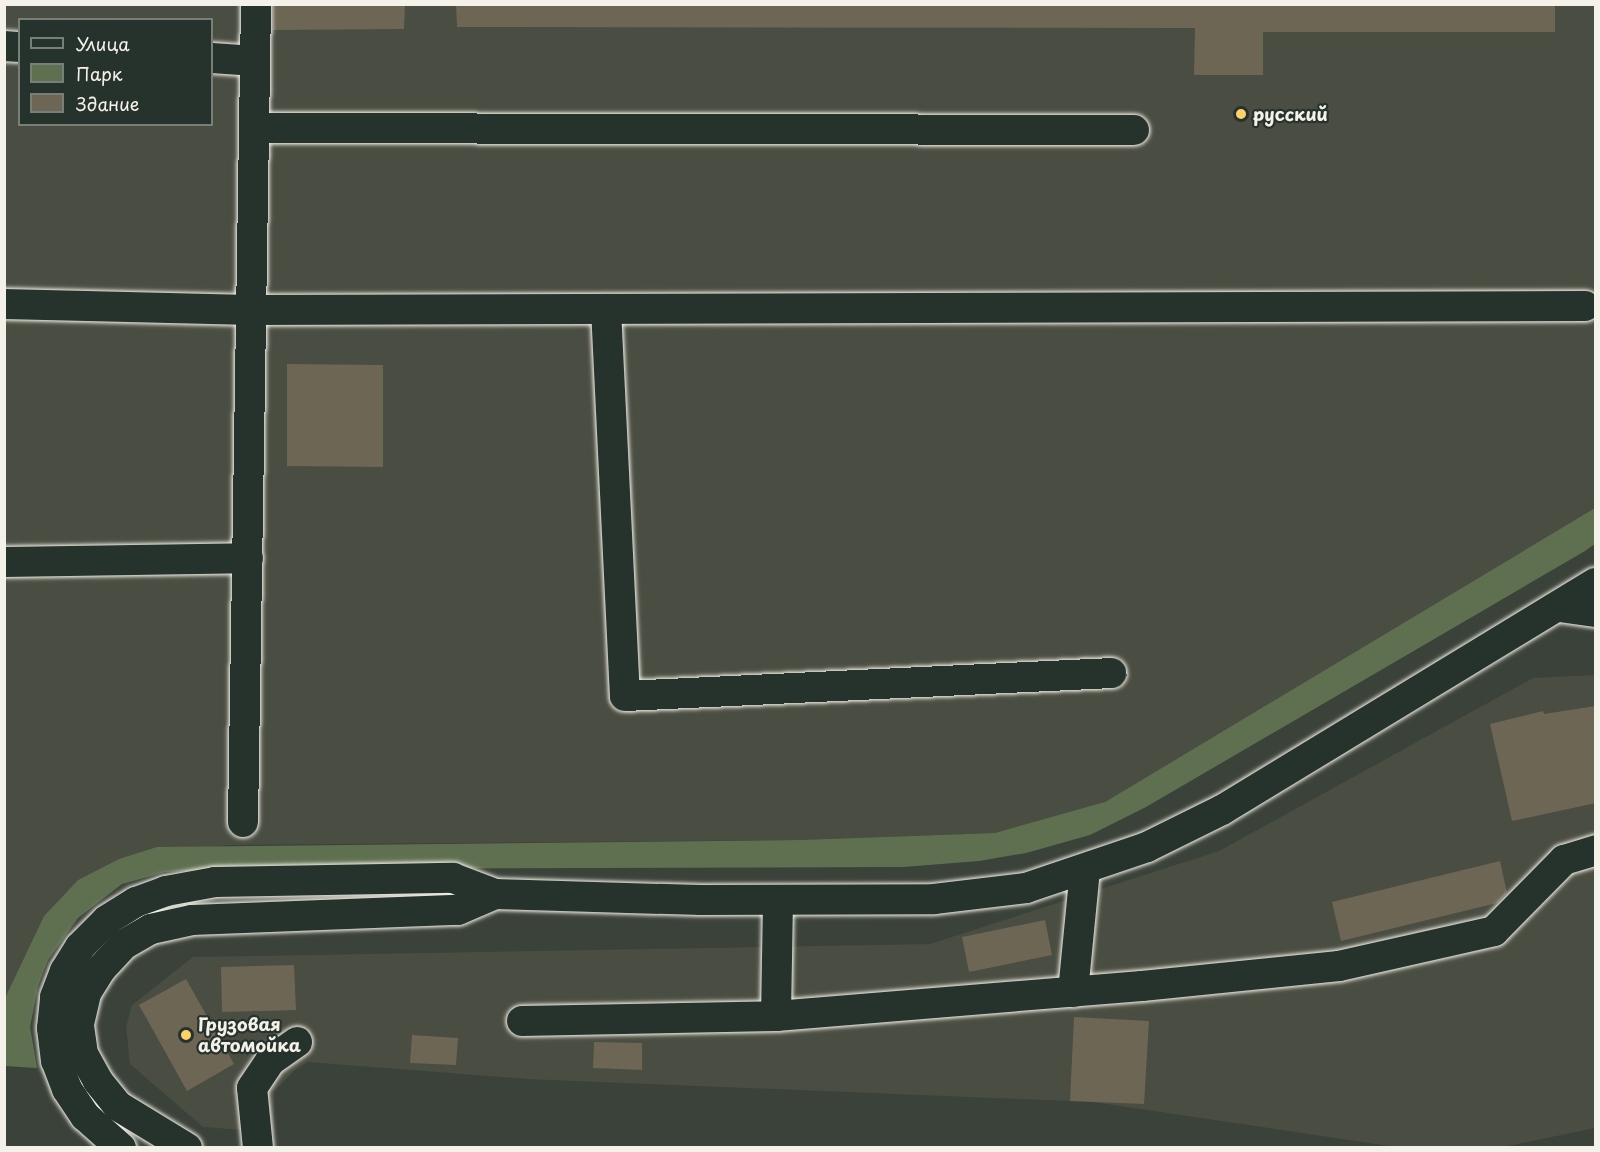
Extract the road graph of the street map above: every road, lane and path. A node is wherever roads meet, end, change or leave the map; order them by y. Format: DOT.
graph roads {
  1 [pos="256,4"];
  2 [pos="213,58"];
  3 [pos="255,61"];
  4 [pos="254,128"];
  5 [pos="1134,130"];
  6 [pos="4,304"];
  7 [pos="1585,306"];
  8 [pos="606,309"];
  9 [pos="251,310"];
  10 [pos="248,558"];
  11 [pos="4,561"];
  12 [pos="1596,583"];
  13 [pos="1596,599"];
  14 [pos="1560,607"];
  15 [pos="1596,612"];
  16 [pos="1111,674"];
  17 [pos="243,822"];
  18 [pos="1596,850"];
  19 [pos="1085,870"];
  20 [pos="495,894"];
  21 [pos="778,901"];
  22 [pos="1073,992"];
  23 [pos="776,1016"];
  24 [pos="522,1021"];
  25 [pos="297,1042"];
  26 [pos="122,1148"];
  27 [pos="187,1148"];
  28 [pos="258,1148"];
  1 -- 3 [label="street"];
  2 -- 3 [label="street"];
  3 -- 4 [label="street"];
  4 -- 5 [label="street"];
  4 -- 9 [label="street"];
  6 -- 9 [label="street"];
  7 -- 8 [label="street"];
  8 -- 9 [label="street"];
  8 -- 16 [label="street"];
  9 -- 10 [label="street"];
  10 -- 11 [label="street"];
  10 -- 17 [label="street"];
  12 -- 14 [label="street"];
  13 -- 14 [label="street"];
  14 -- 15 [label="street"];
  14 -- 19 [label="street"];
  18 -- 22 [label="street"];
  19 -- 21 [label="street"];
  19 -- 22 [label="street"];
  20 -- 21 [label="street"];
  20 -- 26 [label="street"];
  20 -- 27 [label="street"];
  21 -- 23 [label="street"];
  22 -- 23 [label="street"];
  23 -- 24 [label="street"];
  25 -- 28 [label="street"];
}
